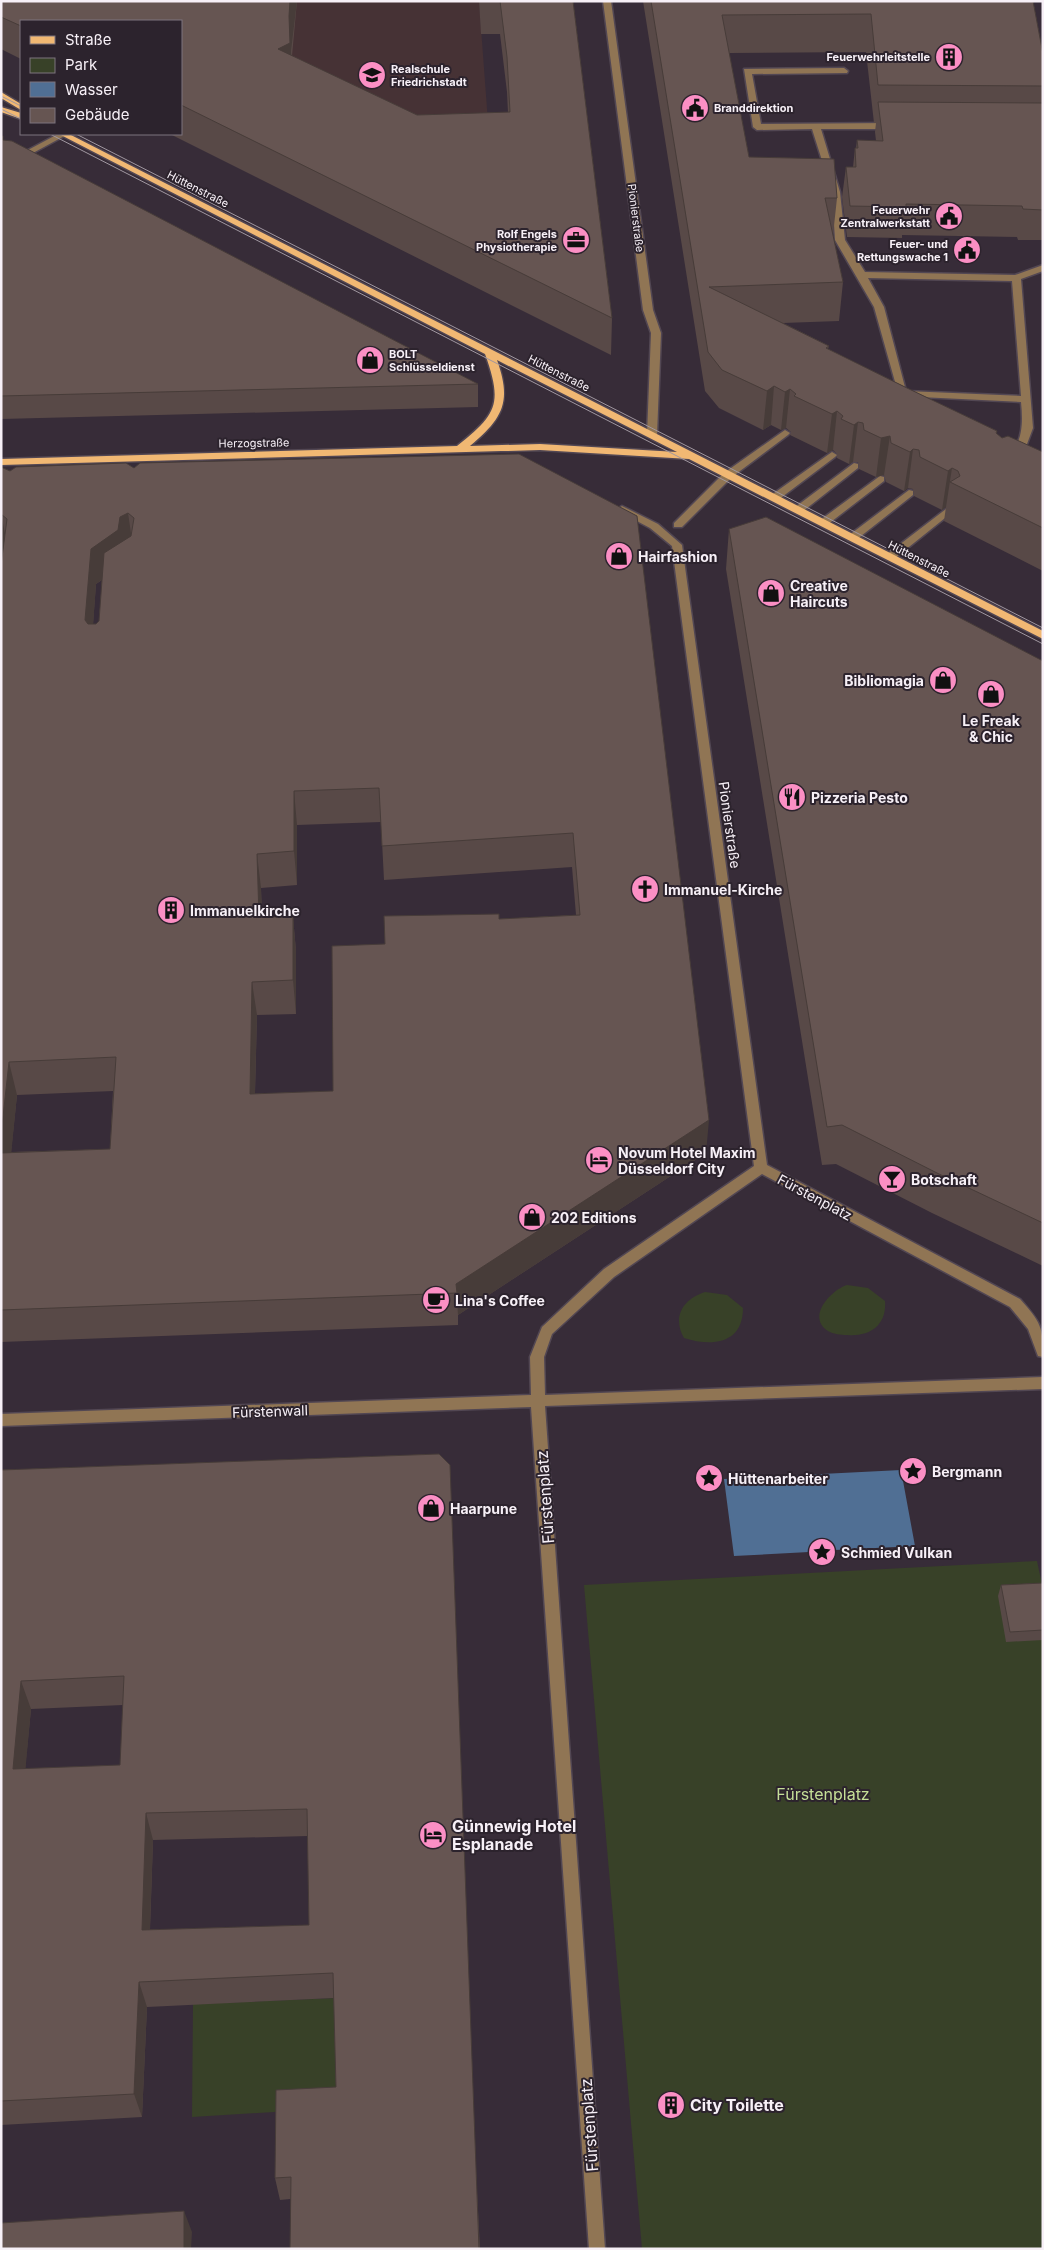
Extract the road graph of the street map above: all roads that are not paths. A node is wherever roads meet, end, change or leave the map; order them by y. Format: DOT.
graph roads {
  1 [pos="607,1"];
  2 [pos="844,71"];
  3 [pos="1,94"];
  4 [pos="20,107"];
  5 [pos="1,109"];
  6 [pos="20,116"];
  7 [pos="816,127"];
  8 [pos="899,127"];
  9 [pos="62,135"];
  10 [pos="66,135"];
  11 [pos="11,161"];
  12 [pos="1043,268"];
  13 [pos="862,275"];
  14 [pos="1016,278"];
  15 [pos="489,352"];
  16 [pos="1026,399"];
  17 [pos="785,433"];
  18 [pos="652,435"];
  19 [pos="508,448"];
  20 [pos="459,450"];
  21 [pos="832,455"];
  22 [pos="694,456"];
  23 [pos="524,457"];
  24 [pos="1,462"];
  25 [pos="1008,462"];
  26 [pos="854,466"];
  27 [pos="729,474"];
  28 [pos="880,479"];
  29 [pos="909,493"];
  30 [pos="774,498"];
  31 [pos="613,504"];
  32 [pos="798,510"];
  33 [pos="946,512"];
  34 [pos="823,523"];
  35 [pos="678,525"];
  36 [pos="852,538"];
  37 [pos="890,557"];
  38 [pos="1043,636"];
  39 [pos="761,1168"];
  40 [pos="1043,1352"];
  41 [pos="1043,1383"];
  42 [pos="538,1403"];
  43 [pos="1,1420"];
  44 [pos="597,2249"];
  1 -- 18 [label="street, Pionierstraße"];
  2 -- 7 [label="street"];
  3 -- 4 [label="main road"];
  5 -- 6 [label="main road"];
  7 -- 8 [label="street"];
  7 -- 13 [label="street"];
  9 -- 11 [label="street"];
  10 -- 15 [label="main road, Hüttenstraße"];
  12 -- 14 [label="street"];
  13 -- 14 [label="street"];
  13 -- 16 [label="street"];
  14 -- 16 [label="street"];
  15 -- 18 [label="main road, Hüttenstraße"];
  15 -- 20 [label="main road"];
  16 -- 25 [label="street"];
  17 -- 27 [label="street"];
  18 -- 22 [label="main road, Hüttenstraße"];
  19 -- 20 [label="main road, Herzogstraße"];
  19 -- 22 [label="main road, Herzogstraße"];
  19 -- 23 [label="street"];
  20 -- 24 [label="main road, Herzogstraße"];
  21 -- 30 [label="street"];
  22 -- 27 [label="main road, Hüttenstraße"];
  26 -- 32 [label="street"];
  27 -- 30 [label="main road, Hüttenstraße"];
  27 -- 35 [label="street"];
  28 -- 34 [label="street"];
  29 -- 36 [label="street"];
  30 -- 32 [label="main road, Hüttenstraße"];
  31 -- 39 [label="street, Pionierstraße"];
  32 -- 34 [label="main road, Hüttenstraße"];
  33 -- 37 [label="street"];
  34 -- 36 [label="main road, Hüttenstraße"];
  36 -- 37 [label="main road, Hüttenstraße"];
  37 -- 38 [label="main road, Hüttenstraße"];
  39 -- 40 [label="street, Fürstenplatz"];
  39 -- 42 [label="street, Fürstenplatz"];
  41 -- 42 [label="street"];
  42 -- 43 [label="street, Fürstenwall"];
  42 -- 44 [label="street, Fürstenplatz"];
}
